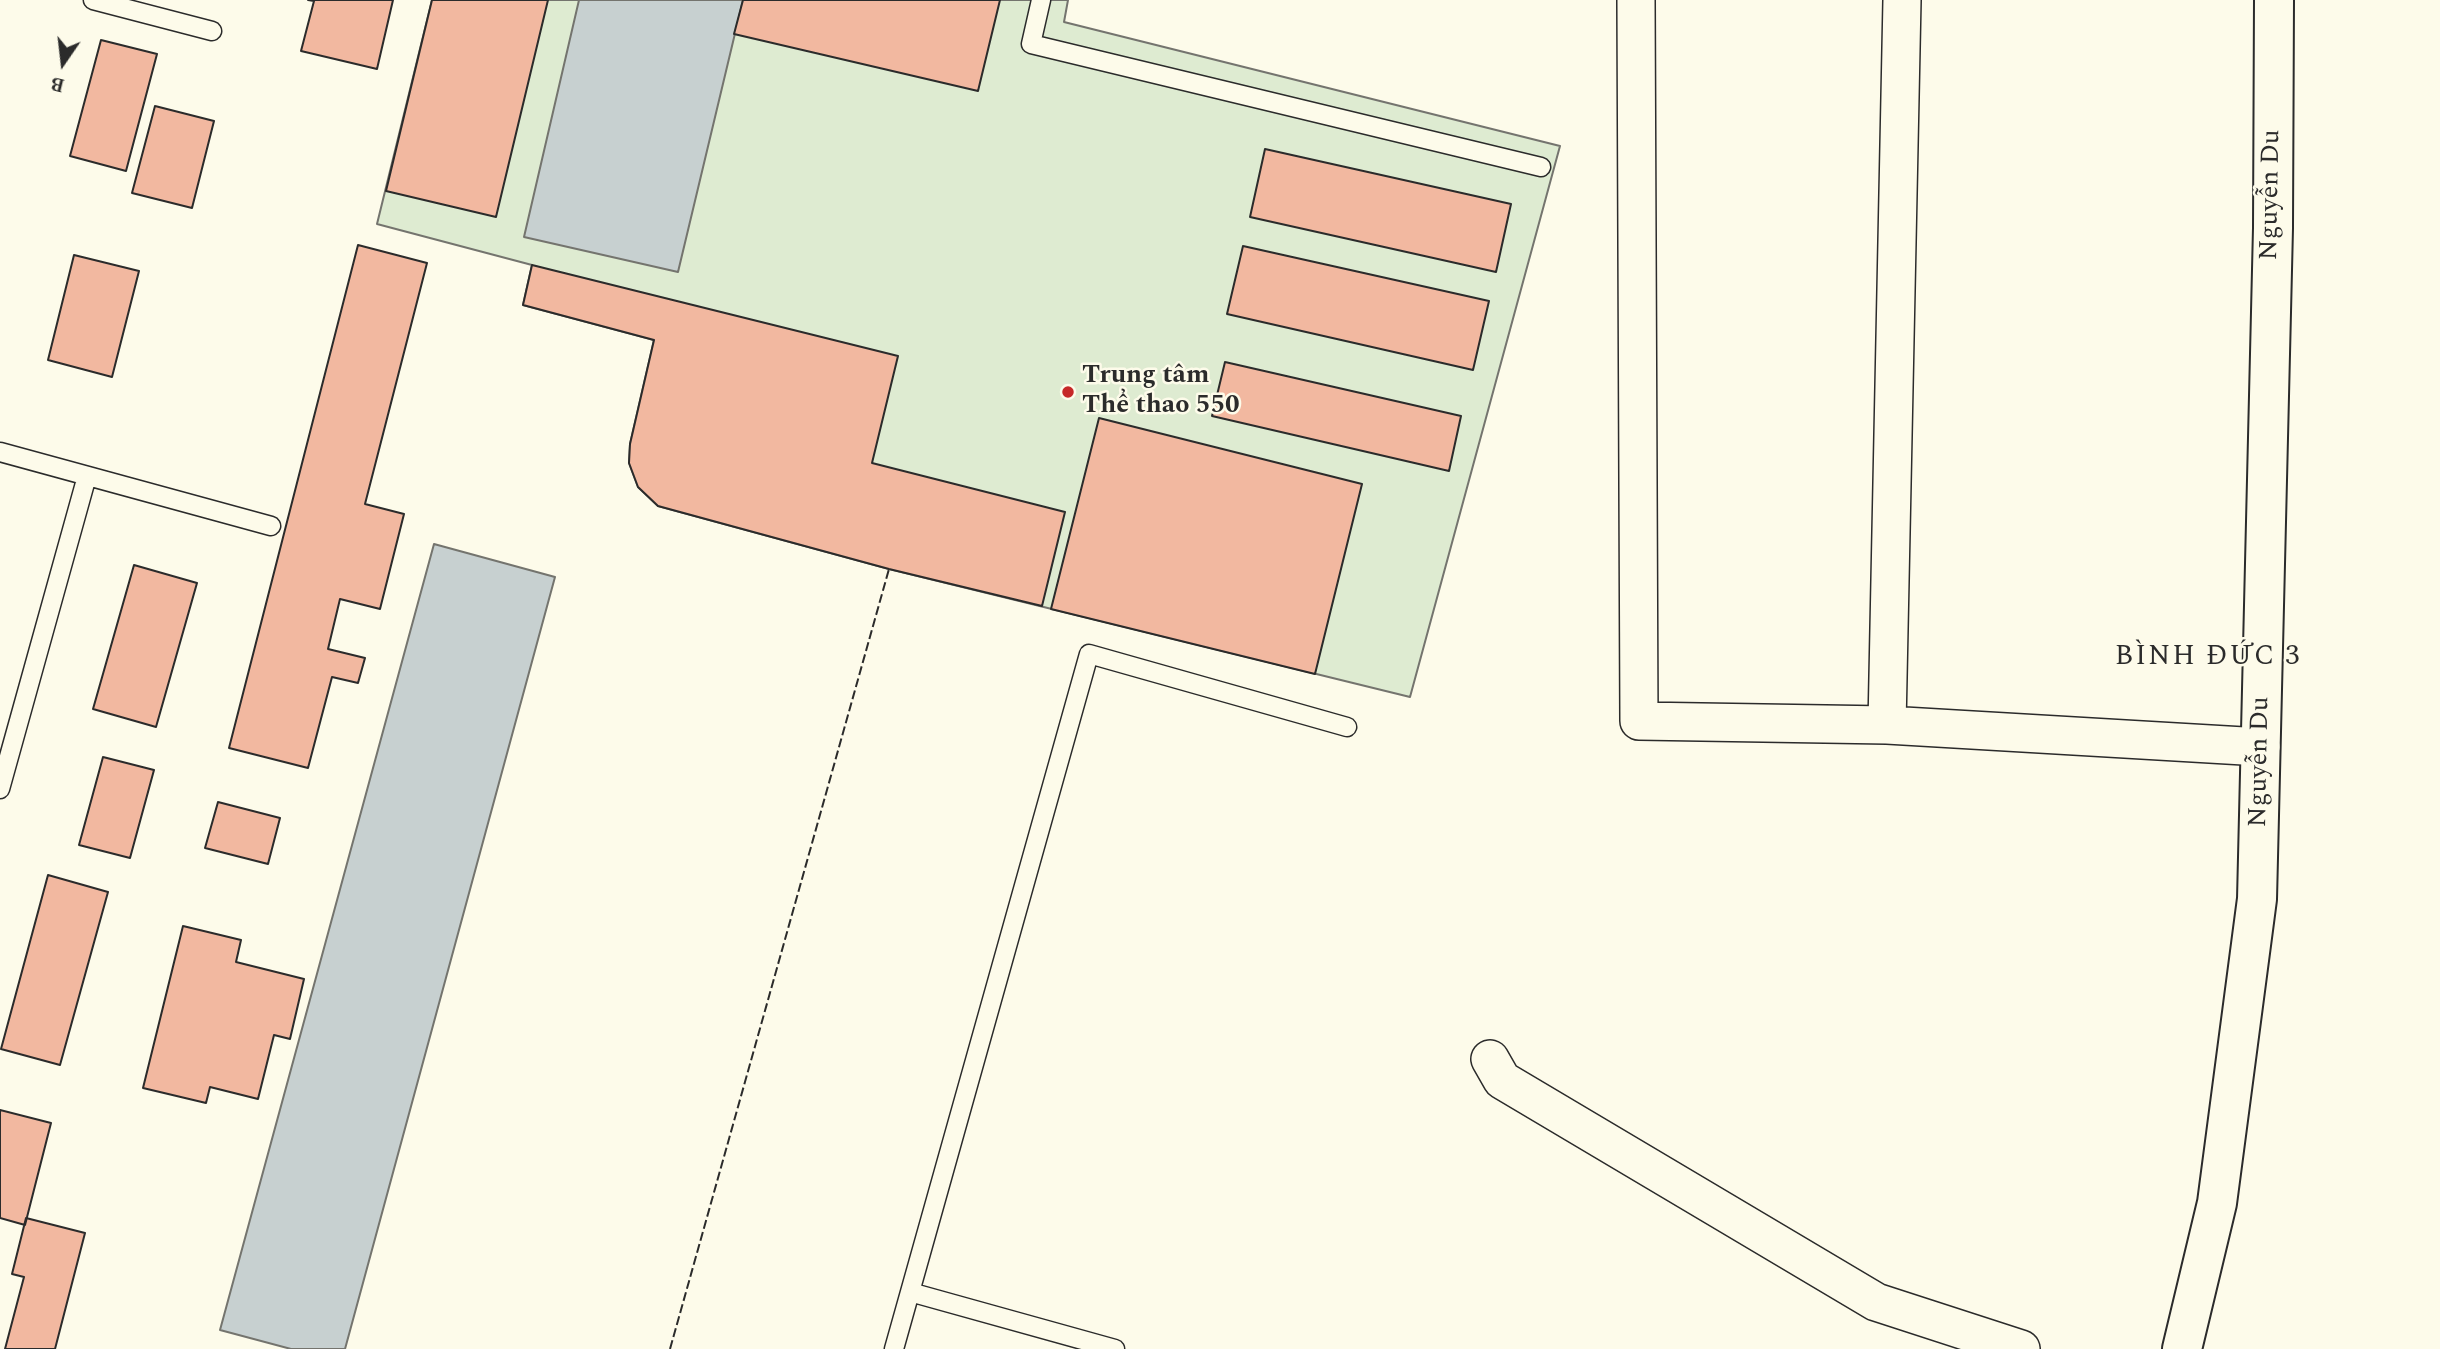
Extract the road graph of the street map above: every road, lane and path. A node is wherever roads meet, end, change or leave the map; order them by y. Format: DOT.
graph roads {
  1 [pos="93,0"];
  2 [pos="1041,0"];
  3 [pos="1636,0"];
  4 [pos="1902,0"];
  5 [pos="2274,0"];
  6 [pos="212,31"];
  7 [pos="1541,167"];
  8 [pos="0,452"];
  9 [pos="87,476"];
  10 [pos="271,526"];
  11 [pos="1887,725"];
  12 [pos="1347,727"];
  13 [pos="2261,747"];
  14 [pos="0,789"];
  15 [pos="1490,1059"];
  16 [pos="910,1292"];
  17 [pos="894,1349"];
  18 [pos="1115,1349"];
  19 [pos="2021,1349"];
  20 [pos="2182,1349"];
  1 -- 6 [label="lane"];
  2 -- 7 [label="lane"];
  3 -- 11 [label="street"];
  4 -- 11 [label="street"];
  5 -- 13 [label="main road, Nguyễn Du"];
  8 -- 9 [label="lane"];
  9 -- 10 [label="lane"];
  9 -- 14 [label="lane"];
  11 -- 13 [label="street"];
  12 -- 16 [label="lane"];
  13 -- 20 [label="main road, Nguyễn Du"];
  15 -- 19 [label="street"];
  16 -- 17 [label="lane"];
  16 -- 18 [label="lane"];
}
